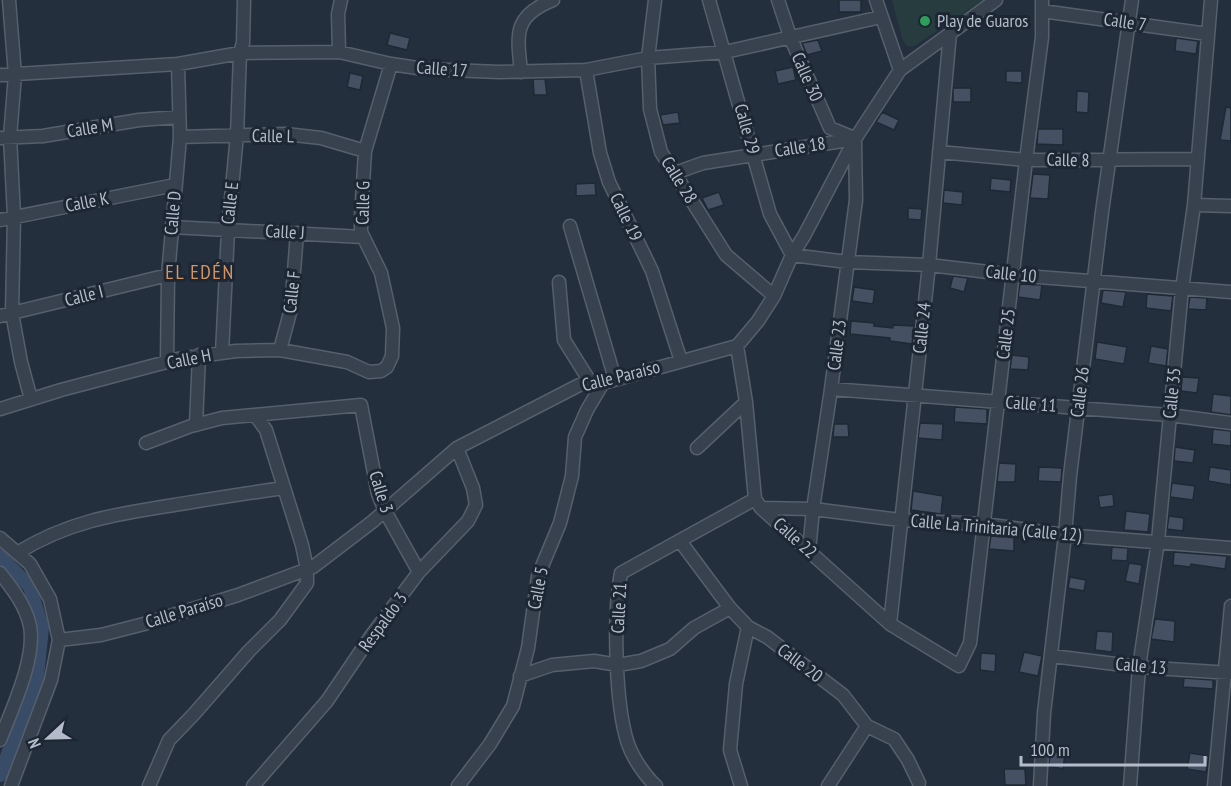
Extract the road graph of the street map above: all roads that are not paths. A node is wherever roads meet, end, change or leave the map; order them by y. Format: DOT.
graph roads {
  1 [pos="9,0"];
  2 [pos="244,0"];
  3 [pos="341,0"];
  4 [pos="553,0"];
  5 [pos="655,0"];
  6 [pos="709,0"];
  7 [pos="778,0"];
  8 [pos="876,0"];
  9 [pos="996,0"];
  10 [pos="1132,0"];
  11 [pos="1210,0"];
  12 [pos="1042,6"];
  13 [pos="881,17"];
  14 [pos="1129,22"];
  15 [pos="950,33"];
  16 [pos="1208,34"];
  17 [pos="790,39"];
  18 [pos="339,52"];
  19 [pos="725,52"];
  20 [pos="240,53"];
  21 [pos="648,58"];
  22 [pos="178,64"];
  23 [pos="391,64"];
  24 [pos="586,70"];
  25 [pos="900,70"];
  26 [pos="521,72"];
  27 [pos="0,75"];
  28 [pos="15,75"];
  29 [pos="179,117"];
  30 [pos="237,135"];
  31 [pos="180,137"];
  32 [pos="5,138"];
  33 [pos="855,139"];
  34 [pos="365,151"];
  35 [pos="939,152"];
  36 [pos="754,154"];
  37 [pos="1198,159"];
  38 [pos="1026,160"];
  39 [pos="1109,161"];
  40 [pos="675,173"];
  41 [pos="175,185"];
  42 [pos="1194,205"];
  43 [pos="1231,206"];
  44 [pos="14,216"];
  45 [pos="0,220"];
  46 [pos="570,226"];
  47 [pos="171,227"];
  48 [pos="228,230"];
  49 [pos="297,233"];
  50 [pos="363,237"];
  51 [pos="792,255"];
  52 [pos="847,262"];
  53 [pos="929,265"];
  54 [pos="168,275"];
  55 [pos="1014,275"];
  56 [pos="559,282"];
  57 [pos="1093,282"];
  58 [pos="1182,289"];
  59 [pos="1231,292"];
  60 [pos="774,296"];
  61 [pos="6,314"];
  62 [pos="737,346"];
  63 [pos="280,350"];
  64 [pos="222,353"];
  65 [pos="199,355"];
  66 [pos="681,361"];
  67 [pos="167,362"];
  68 [pos="381,371"];
  69 [pos="589,380"];
  70 [pos="609,381"];
  71 [pos="831,388"];
  72 [pos="915,396"];
  73 [pos="32,399"];
  74 [pos="998,401"];
  75 [pos="746,402"];
  76 [pos="1078,408"];
  77 [pos="0,409"];
  78 [pos="255,415"];
  79 [pos="1169,415"];
  80 [pos="1231,423"];
  81 [pos="196,425"];
  82 [pos="146,443"];
  83 [pos="457,448"];
  84 [pos="697,448"];
  85 [pos="284,488"];
  86 [pos="758,503"];
  87 [pos="813,509"];
  88 [pos="385,511"];
  89 [pos="900,520"];
  90 [pos="984,524"];
  91 [pos="1065,535"];
  92 [pos="0,538"];
  93 [pos="680,541"];
  94 [pos="1158,541"];
  95 [pos="1231,548"];
  96 [pos="809,551"];
  97 [pos="17,553"];
  98 [pos="307,569"];
  99 [pos="0,573"];
  100 [pos="419,573"];
  101 [pos="1231,606"];
  102 [pos="730,608"];
  103 [pos="890,624"];
  104 [pos="748,627"];
  105 [pos="59,640"];
  106 [pos="1052,656"];
  107 [pos="618,665"];
  108 [pos="959,666"];
  109 [pos="1139,667"];
  110 [pos="1228,673"];
  111 [pos="520,676"];
  112 [pos="867,726"];
  113 [pos="0,740"];
  114 [pos="919,783"];
  115 [pos="11,786"];
  116 [pos="149,786"];
  117 [pos="253,786"];
  118 [pos="458,786"];
  119 [pos="656,786"];
  120 [pos="741,786"];
  121 [pos="828,786"];
  122 [pos="1040,786"];
  123 [pos="1130,786"];
  124 [pos="1214,786"];
  1 -- 28 [label="street"];
  2 -- 20 [label="street, Calle E"];
  3 -- 18 [label="street"];
  4 -- 26 [label="street"];
  5 -- 21 [label="street, Calle 28"];
  6 -- 19 [label="street, Calle 29"];
  7 -- 17 [label="street, Calle 30"];
  8 -- 13 [label="street"];
  9 -- 15 [label="street"];
  10 -- 14 [label="street, Calle 26"];
  11 -- 16 [label="street, Calle 35"];
  12 -- 14 [label="street, Calle 7"];
  12 -- 38 [label="street, Calle 25"];
  13 -- 17 [label="street, Calle 17"];
  13 -- 25 [label="street"];
  14 -- 16 [label="street, Calle 7"];
  14 -- 39 [label="street, Calle 26"];
  15 -- 25 [label="street"];
  15 -- 35 [label="street, Calle 24"];
  16 -- 37 [label="street, Calle 35"];
  17 -- 19 [label="street, Calle 17"];
  17 -- 33 [label="street, Calle 30"];
  18 -- 20 [label="street, Calle 17"];
  18 -- 23 [label="street, Calle 17"];
  19 -- 21 [label="street, Calle 17"];
  19 -- 36 [label="street, Calle 29"];
  20 -- 22 [label="street, Calle 17"];
  20 -- 30 [label="street, Calle E"];
  21 -- 24 [label="street, Calle 17"];
  21 -- 40 [label="street, Calle 28"];
  22 -- 28 [label="street, Calle 17"];
  22 -- 29 [label="street, Calle D"];
  23 -- 26 [label="street, Calle 17"];
  23 -- 34 [label="street, Calle G"];
  24 -- 26 [label="street, Calle 17"];
  24 -- 66 [label="street, Calle 19"];
  25 -- 33 [label="street"];
  27 -- 28 [label="street, Calle 17"];
  28 -- 32 [label="street"];
  29 -- 31 [label="street, Calle D"];
  29 -- 32 [label="street, Calle M"];
  30 -- 31 [label="street, Calle L"];
  30 -- 34 [label="street, Calle L"];
  30 -- 48 [label="street, Calle E"];
  31 -- 41 [label="street, Calle D"];
  32 -- 44 [label="street"];
  33 -- 36 [label="street, Calle 18"];
  33 -- 51 [label="street"];
  33 -- 52 [label="street, Calle 23"];
  34 -- 50 [label="street, Calle G"];
  35 -- 38 [label="street, Calle 8"];
  35 -- 53 [label="street, Calle 24"];
  36 -- 40 [label="street, Calle 18"];
  36 -- 51 [label="street, Calle 29"];
  37 -- 39 [label="street, Calle 8"];
  37 -- 42 [label="street, Calle 35"];
  38 -- 39 [label="street, Calle 8"];
  38 -- 55 [label="street, Calle 25"];
  39 -- 57 [label="street, Calle 26"];
  40 -- 60 [label="street, Calle 28"];
  41 -- 44 [label="street, Calle K"];
  41 -- 47 [label="street, Calle D"];
  42 -- 43 [label="street"];
  42 -- 58 [label="street, Calle 35"];
  44 -- 45 [label="street, Calle K"];
  44 -- 61 [label="street"];
  46 -- 70 [label="street"];
  47 -- 48 [label="street, Calle J"];
  47 -- 54 [label="street, Calle D"];
  48 -- 49 [label="street, Calle J"];
  48 -- 64 [label="street, Calle E"];
  49 -- 50 [label="street, Calle J"];
  49 -- 63 [label="street, Calle F"];
  50 -- 68 [label="street, Calle G"];
  51 -- 52 [label="street, Calle 10"];
  51 -- 60 [label="street"];
  52 -- 53 [label="street, Calle 10"];
  52 -- 71 [label="street, Calle 23"];
  53 -- 55 [label="street, Calle 10"];
  53 -- 72 [label="street, Calle 24"];
  54 -- 61 [label="street, Calle I"];
  54 -- 67 [label="street, Calle D"];
  55 -- 57 [label="street, Calle 10"];
  55 -- 74 [label="street, Calle 25"];
  56 -- 69 [label="street"];
  57 -- 58 [label="street, Calle 10"];
  57 -- 76 [label="street, Calle 26"];
  58 -- 59 [label="street, Calle 10"];
  58 -- 79 [label="street, Calle 35"];
  60 -- 62 [label="street"];
  61 -- 73 [label="street"];
  62 -- 66 [label="street, Calle Paraíso"];
  62 -- 75 [label="street"];
  63 -- 64 [label="street, Calle H"];
  63 -- 68 [label="street, Calle H"];
  64 -- 65 [label="street, Calle H"];
  65 -- 67 [label="street, Calle H"];
  65 -- 81 [label="street"];
  66 -- 70 [label="street, Calle Paraíso"];
  67 -- 73 [label="street, Calle H"];
  69 -- 70 [label="street, Calle Paraíso"];
  69 -- 83 [label="street, Calle Paraíso"];
  70 -- 111 [label="street, Calle 5"];
  71 -- 72 [label="street, Calle 11"];
  71 -- 87 [label="street, Calle 23"];
  72 -- 74 [label="street, Calle 11"];
  72 -- 89 [label="street, Calle 24"];
  73 -- 77 [label="street, Calle H"];
  74 -- 76 [label="street, Calle 11"];
  74 -- 90 [label="street, Calle 25"];
  75 -- 84 [label="street"];
  75 -- 86 [label="street"];
  76 -- 79 [label="street, Calle 11"];
  76 -- 91 [label="street, Calle 26"];
  78 -- 81 [label="street"];
  78 -- 85 [label="street"];
  78 -- 88 [label="street, Calle 3"];
  79 -- 80 [label="street, Calle 11"];
  79 -- 94 [label="street, Calle 35"];
  81 -- 82 [label="street"];
  83 -- 88 [label="street, Calle Paraíso"];
  83 -- 100 [label="street, Respaldo 3"];
  85 -- 97 [label="street"];
  85 -- 98 [label="street"];
  86 -- 87 [label="street, Calle La Trinitaria (Calle 12)"];
  86 -- 93 [label="street, Calle 21"];
  86 -- 96 [label="street, Calle 22"];
  87 -- 89 [label="street, Calle La Trinitaria (Calle 12)"];
  87 -- 96 [label="street, Calle 23"];
  88 -- 98 [label="street, Calle Paraíso"];
  88 -- 100 [label="street, Calle 3"];
  89 -- 90 [label="street, Calle La Trinitaria (Calle 12)"];
  89 -- 103 [label="street, Calle 24"];
  90 -- 91 [label="street, Calle La Trinitaria (Calle 12)"];
  90 -- 108 [label="street, Calle 25"];
  91 -- 94 [label="street, Calle La Trinitaria (Calle 12)"];
  91 -- 106 [label="street, Calle 26"];
  92 -- 97 [label="street"];
  93 -- 102 [label="street, Calle 20"];
  93 -- 107 [label="street, Calle 21"];
  94 -- 95 [label="street, Calle La Trinitaria (Calle 12)"];
  94 -- 109 [label="street, Calle 35"];
  96 -- 103 [label="street, Calle 22"];
  97 -- 105 [label="street"];
  98 -- 105 [label="street, Calle Paraíso"];
  98 -- 116 [label="street"];
  99 -- 113 [label="street"];
  100 -- 117 [label="street, Respaldo 3"];
  101 -- 110 [label="street"];
  102 -- 104 [label="street, Calle 20"];
  102 -- 107 [label="street"];
  103 -- 108 [label="street, Calle 22"];
  104 -- 112 [label="street, Calle 20"];
  104 -- 120 [label="street"];
  105 -- 115 [label="street"];
  106 -- 109 [label="street, Calle 13"];
  106 -- 122 [label="street, Calle 26"];
  107 -- 111 [label="street"];
  107 -- 119 [label="street, Calle 21"];
  109 -- 110 [label="street, Calle 13"];
  109 -- 123 [label="street, Calle 35"];
  110 -- 124 [label="street"];
  111 -- 118 [label="street, Calle 5"];
  112 -- 114 [label="street, Calle 20"];
  112 -- 121 [label="street"];
}
